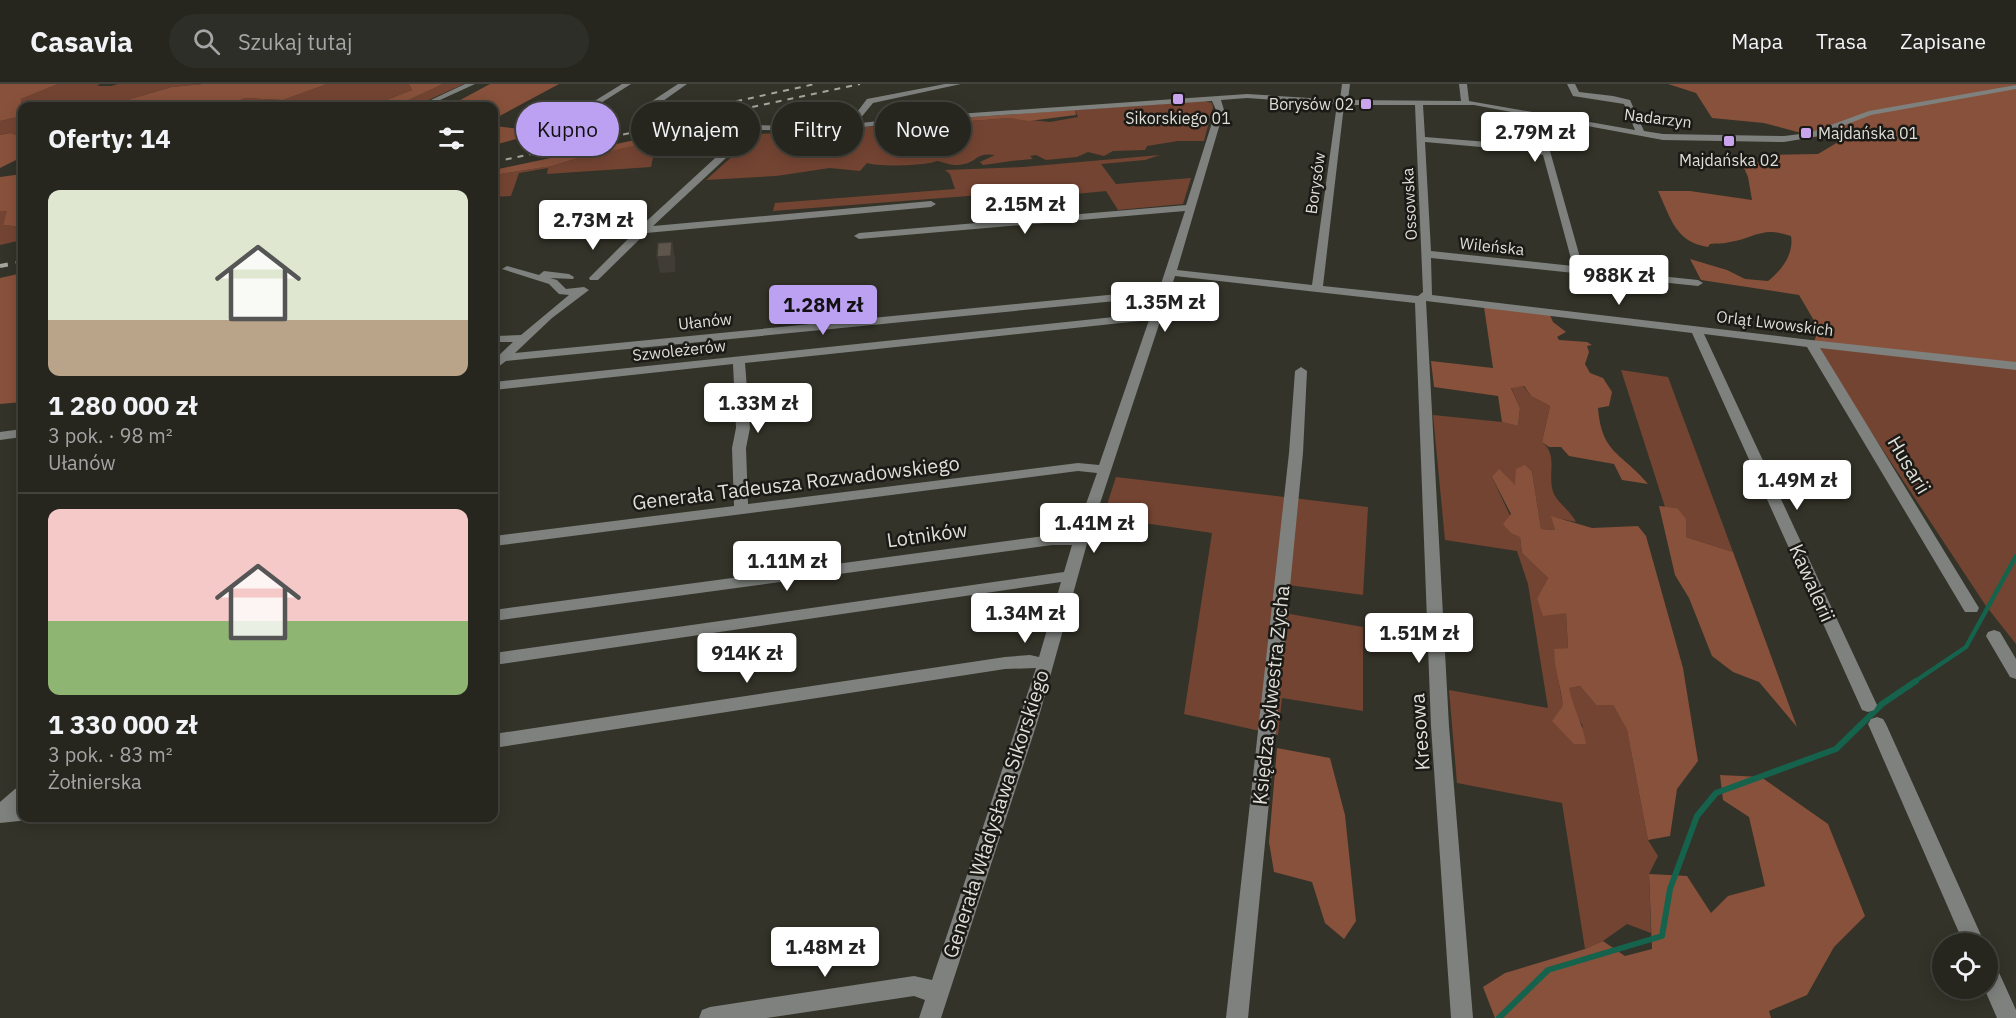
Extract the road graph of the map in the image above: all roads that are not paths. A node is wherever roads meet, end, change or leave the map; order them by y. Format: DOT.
graph roads {
  1 [pos="471,84"];
  2 [pos="627,84"];
  3 [pos="683,84"];
  4 [pos="957,84"];
  5 [pos="1346,84"];
  6 [pos="1463,84"];
  7 [pos="1571,84"];
  8 [pos="2016,87"];
  9 [pos="1214,98"];
  10 [pos="431,102"];
  11 [pos="597,102"];
  12 [pos="656,102"];
  13 [pos="1342,102"];
  14 [pos="1419,103"];
  15 [pos="1465,103"];
  16 [pos="863,110"];
  17 [pos="863,125"];
  18 [pos="772,128"];
  19 [pos="1641,133"];
  20 [pos="1421,139"];
  21 [pos="931,204"];
  22 [pos="1188,208"];
  23 [pos="642,230"];
  24 [pos="859,236"];
  25 [pos="1426,254"];
  26 [pos="498,268"];
  27 [pos="507,269"];
  28 [pos="1579,271"];
  29 [pos="1171,272"];
  30 [pos="582,276"];
  31 [pos="1698,283"];
  32 [pos="1317,287"];
  33 [pos="560,288"];
  34 [pos="581,291"];
  35 [pos="1162,294"];
  36 [pos="1422,298"];
  37 [pos="548,316"];
  38 [pos="1155,316"];
  39 [pos="1697,331"];
  40 [pos="524,338"];
  41 [pos="498,339"];
  42 [pos="1811,344"];
  43 [pos="739,360"];
  44 [pos="498,362"];
  45 [pos="2016,366"];
  46 [pos="1301,371"];
  47 [pos="498,386"];
  48 [pos="18,434"];
  49 [pos="0,436"];
  50 [pos="1104,470"];
  51 [pos="741,509"];
  52 [pos="498,540"];
  53 [pos="1081,540"];
  54 [pos="1070,576"];
  55 [pos="1971,608"];
  56 [pos="498,614"];
  57 [pos="1994,636"];
  58 [pos="498,658"];
  59 [pos="1045,664"];
  60 [pos="2016,673"];
  61 [pos="1868,705"];
  62 [pos="1877,724"];
  63 [pos="498,740"];
  64 [pos="18,798"];
  65 [pos="18,814"];
  66 [pos="0,815"];
  67 [pos="1970,933"];
  68 [pos="939,993"];
  69 [pos="1998,995"];
  70 [pos="710,1018"];
  71 [pos="930,1018"];
  72 [pos="1237,1018"];
  73 [pos="1462,1018"];
  74 [pos="2008,1018"];
  1 -- 10 [label="street"];
  2 -- 11 [label="street"];
  3 -- 12 [label="street"];
  4 -- 16 [label="street"];
  5 -- 13 [label="street, Borysów"];
  6 -- 15 [label="street"];
  7 -- 19 [label="street"];
  8 -- 19 [label="street, Nadarzyn"];
  9 -- 13 [label="street, Nadarzyn"];
  9 -- 17 [label="street, Nadarzyn"];
  9 -- 22 [label="street, Generała Władysława Sikorskiego"];
  13 -- 14 [label="street, Nadarzyn"];
  13 -- 32 [label="street, Borysów"];
  14 -- 15 [label="street, Nadarzyn"];
  14 -- 20 [label="street, Ossowska"];
  15 -- 19 [label="street, Nadarzyn"];
  18 -- 23 [label="street, Nadarzyn"];
  20 -- 25 [label="street, Ossowska"];
  20 -- 28 [label="street"];
  21 -- 23 [label="street"];
  22 -- 24 [label="street"];
  22 -- 29 [label="street, Generała Władysława Sikorskiego"];
  23 -- 30 [label="street"];
  25 -- 28 [label="street, Wileńska"];
  25 -- 36 [label="street, Ossowska"];
  26 -- 27 [label="street"];
  27 -- 30 [label="street"];
  27 -- 33 [label="street"];
  28 -- 31 [label="street, Wileńska"];
  29 -- 32 [label="street, Orląt Lwowskich"];
  29 -- 35 [label="street, Generała Władysława Sikorskiego"];
  30 -- 33 [label="street"];
  30 -- 34 [label="street"];
  32 -- 36 [label="street, Orląt Lwowskich"];
  33 -- 34 [label="street"];
  33 -- 37 [label="street"];
  34 -- 37 [label="street"];
  35 -- 38 [label="street, Generała Władysława Sikorskiego"];
  35 -- 44 [label="street, Ułanów"];
  36 -- 39 [label="street, Orląt Lwowskich"];
  36 -- 73 [label="street, Kresowa"];
  37 -- 40 [label="street"];
  38 -- 43 [label="street, Szwoleżerów"];
  38 -- 50 [label="street, Generała Władysława Sikorskiego"];
  39 -- 42 [label="street, Orląt Lwowskich"];
  39 -- 61 [label="street, Kawalerii"];
  40 -- 41 [label="street"];
  40 -- 44 [label="street"];
  42 -- 45 [label="street, Orląt Lwowskich"];
  42 -- 55 [label="street, Husarii"];
  43 -- 47 [label="street, Szwoleżerów"];
  43 -- 51 [label="street"];
  46 -- 72 [label="street, Księdza Sylwestra Zycha"];
  48 -- 49 [label="street"];
  50 -- 51 [label="street, Generała Tadeusza Rozwadowskiego"];
  50 -- 53 [label="street, Generała Władysława Sikorskiego"];
  51 -- 52 [label="street, Generała Tadeusza Rozwadowskiego"];
  53 -- 54 [label="street, Generała Władysława Sikorskiego"];
  53 -- 56 [label="street, Lotników"];
  54 -- 58 [label="street"];
  54 -- 59 [label="street, Generała Władysława Sikorskiego"];
  57 -- 60 [label="street"];
  59 -- 63 [label="street"];
  59 -- 68 [label="street, Generała Władysława Sikorskiego"];
  62 -- 67 [label="street"];
  64 -- 66 [label="street"];
  65 -- 66 [label="street"];
  68 -- 70 [label="street"];
  68 -- 71 [label="street, Generała Władysława Sikorskiego"];
  69 -- 74 [label="street"];
}
